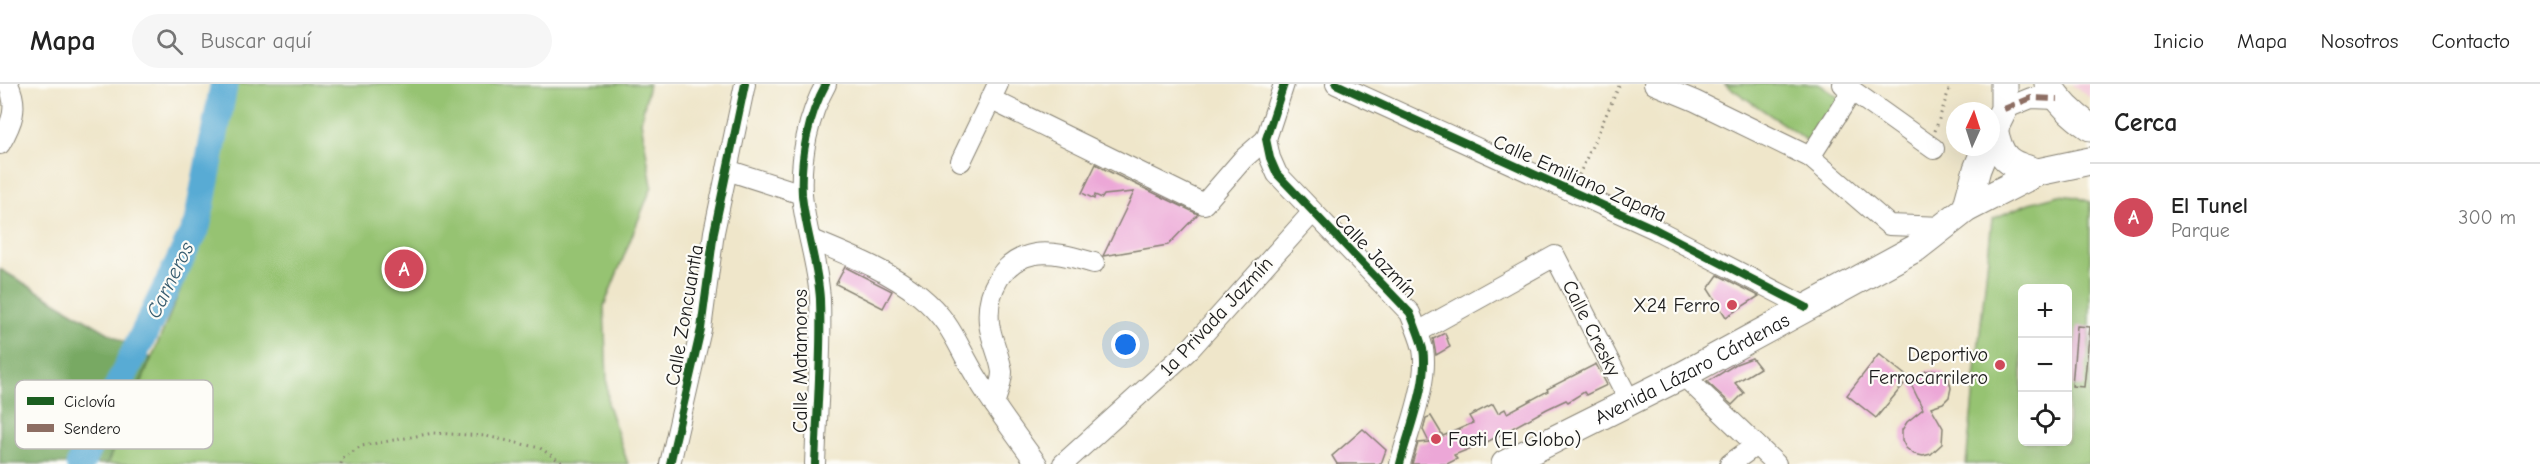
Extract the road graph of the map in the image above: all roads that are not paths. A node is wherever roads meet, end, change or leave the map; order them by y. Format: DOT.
graph roads {
  1 [pos="8,84"];
  2 [pos="745,84"];
  3 [pos="826,84"];
  4 [pos="1284,84"];
  5 [pos="1336,84"];
  6 [pos="1654,84"];
  7 [pos="1848,88"];
  8 [pos="2052,91"];
  9 [pos="994,92"];
  10 [pos="2000,117"];
  11 [pos="2090,127"];
  12 [pos="1266,140"];
  13 [pos="0,144"];
  14 [pos="1932,148"];
  15 [pos="2000,150"];
  16 [pos="1982,156"];
  17 [pos="1810,157"];
  18 [pos="961,161"];
  19 [pos="2085,165"];
  20 [pos="727,170"];
  21 [pos="2038,172"];
  22 [pos="802,194"];
  23 [pos="1966,209"];
  24 [pos="1312,213"];
  25 [pos="1944,228"];
  26 [pos="810,239"];
  27 [pos="1094,263"];
  28 [pos="1806,307"];
  29 [pos="1418,332"];
  30 [pos="1683,375"];
  31 [pos="1629,400"];
  32 [pos="994,404"];
  33 [pos="1756,445"];
  34 [pos="670,464"];
  35 [pos="815,464"];
  36 [pos="1037,464"];
  37 [pos="1063,464"];
  38 [pos="1400,464"];
  39 [pos="1505,464"];
  40 [pos="1730,464"];
  41 [pos="1776,464"];
  1 -- 13 [label="street"];
  2 -- 20 [label="street, Calle Zoncuantla"];
  3 -- 22 [label="street, Calle Matamoros"];
  4 -- 12 [label="street"];
  5 -- 28 [label="street, Calle Emiliano Zapata"];
  6 -- 17 [label="street"];
  7 -- 14 [label="street"];
  7 -- 17 [label="street"];
  8 -- 10 [label="street"];
  8 -- 11 [label="main road"];
  9 -- 12 [label="street"];
  9 -- 18 [label="street"];
  12 -- 24 [label="street, Calle Jazmín"];
  15 -- 21 [label="main road"];
  16 -- 23 [label="main road"];
  17 -- 25 [label="street"];
  19 -- 21 [label="main road"];
  20 -- 22 [label="street"];
  20 -- 34 [label="street, Calle Zoncuantla"];
  21 -- 23 [label="main road, Avenida Lázaro Cárdenas"];
  22 -- 26 [label="street, Calle Matamoros"];
  23 -- 25 [label="main road, Avenida Lázaro Cárdenas"];
  24 -- 29 [label="street, Calle Jazmín"];
  24 -- 37 [label="street, 1a Privada Jazmín"];
  25 -- 28 [label="main road, Avenida Lázaro Cárdenas"];
  26 -- 32 [label="street"];
  26 -- 35 [label="street, Calle Matamoros"];
  27 -- 32 [label="street"];
  28 -- 30 [label="main road, Avenida Lázaro Cárdenas"];
  29 -- 31 [label="street, Calle Cresky"];
  29 -- 38 [label="street, Calle Jazmín"];
  30 -- 31 [label="main road, Avenida Lázaro Cárdenas"];
  30 -- 33 [label="street"];
  31 -- 39 [label="main road, Avenida Lázaro Cárdenas"];
  32 -- 36 [label="street"];
  33 -- 40 [label="street"];
  33 -- 41 [label="street"];
}
